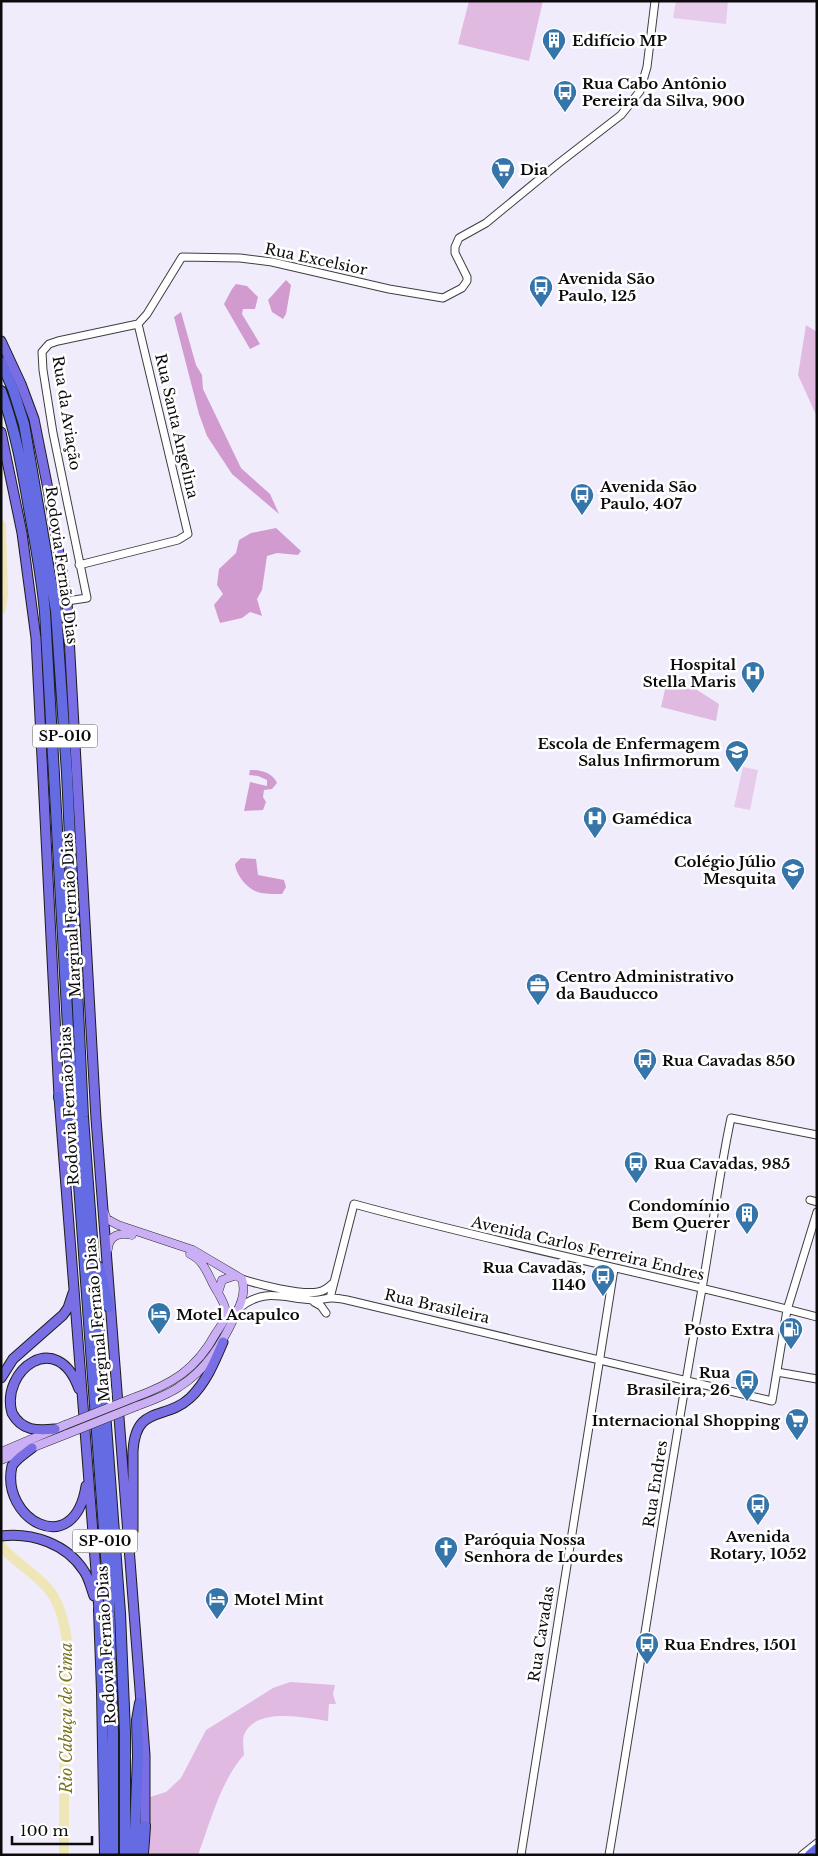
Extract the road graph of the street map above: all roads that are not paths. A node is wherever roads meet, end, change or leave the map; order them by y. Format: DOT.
graph roads {
  1 [pos="655,1"];
  2 [pos="138,324"];
  3 [pos="1,341"];
  4 [pos="1,362"];
  5 [pos="1,391"];
  6 [pos="1,432"];
  7 [pos="79,565"];
  8 [pos="67,601"];
  9 [pos="59,1097"];
  10 [pos="817,1135"];
  11 [pos="76,1138"];
  12 [pos="102,1204"];
  13 [pos="817,1212"];
  14 [pos="92,1237"];
  15 [pos="106,1263"];
  16 [pos="614,1269"];
  17 [pos="234,1276"];
  18 [pos="242,1279"];
  19 [pos="332,1284"];
  20 [pos="74,1285"];
  21 [pos="702,1289"];
  22 [pos="218,1292"];
  23 [pos="330,1298"];
  24 [pos="311,1300"];
  25 [pos="109,1307"];
  26 [pos="238,1309"];
  27 [pos="787,1310"];
  28 [pos="326,1313"];
  29 [pos="817,1317"];
  30 [pos="223,1342"];
  31 [pos="598,1360"];
  32 [pos="777,1372"];
  33 [pos="1,1378"];
  34 [pos="817,1379"];
  35 [pos="686,1380"];
  36 [pos="83,1401"];
  37 [pos="55,1430"];
  38 [pos="32,1448"];
  39 [pos="1,1452"];
  40 [pos="1,1460"];
  41 [pos="88,1468"];
  42 [pos="5,1536"];
  43 [pos="130,1554"];
  44 [pos="99,1610"];
  45 [pos="140,1703"];
  46 [pos="144,1826"];
  47 [pos="817,1843"];
  48 [pos="817,1849"];
  49 [pos="105,1855"];
  50 [pos="114,1855"];
  51 [pos="125,1855"];
  52 [pos="134,1855"];
  53 [pos="143,1855"];
  54 [pos="521,1855"];
  55 [pos="609,1855"];
  56 [pos="802,1855"];
  57 [pos="810,1855"];
  1 -- 2 [label="street, Rua Excelsior"];
  2 -- 7 [label="street, Rua da Aviação"];
  2 -- 7 [label="street, Rua Santa Angelina"];
  3 -- 8 [label="highway, Marginal Fernão Dias / SP-010"];
  4 -- 14 [label="highway, Rodovia Fernão Dias / SP-010"];
  5 -- 11 [label="highway, Rodovia Fernão Dias / SP-010"];
  6 -- 9 [label="highway, Marginal Fernão Dias / SP-010"];
  7 -- 8 [label="street, Rua da Aviação"];
  8 -- 12 [label="highway, Marginal Fernão Dias / SP-010"];
  9 -- 11 [label="highway"];
  9 -- 20 [label="highway, Marginal Fernão Dias / SP-010"];
  10 -- 21 [label="street, Rua Endres"];
  11 -- 50 [label="highway, Rodovia Fernão Dias / SP-010"];
  12 -- 15 [label="highway, Marginal Fernão Dias / SP-010"];
  12 -- 17 [label="main road"];
  13 -- 27 [label="street"];
  14 -- 25 [label="highway"];
  14 -- 51 [label="highway, Rodovia Fernão Dias / SP-010"];
  15 -- 22 [label="main road"];
  15 -- 25 [label="highway, Marginal Fernão Dias / SP-010"];
  16 -- 19 [label="street, Avenida Carlos Ferreira Endres"];
  16 -- 21 [label="street, Avenida Carlos Ferreira Endres"];
  16 -- 31 [label="street, Rua Cavadas"];
  17 -- 18 [label="main road"];
  17 -- 22 [label="main road"];
  18 -- 19 [label="street"];
  18 -- 26 [label="main road"];
  19 -- 23 [label="street"];
  20 -- 33 [label="highway"];
  20 -- 36 [label="highway, Marginal Fernão Dias / SP-010"];
  21 -- 27 [label="street, Avenida Carlos Ferreira Endres"];
  21 -- 35 [label="street, Rua Endres"];
  22 -- 37 [label="main road, bridge"];
  23 -- 24 [label="street, Rua Brasileira"];
  23 -- 31 [label="street, Rua Brasileira"];
  24 -- 26 [label="street, Rua Brasileira"];
  24 -- 28 [label="street"];
  25 -- 43 [label="highway, Marginal Fernão Dias / SP-010"];
  26 -- 30 [label="main road"];
  27 -- 29 [label="street, Avenida Carlos Ferreira Endres"];
  27 -- 32 [label="street"];
  30 -- 38 [label="main road, bridge"];
  30 -- 43 [label="highway"];
  31 -- 35 [label="street, Rua Brasileira"];
  31 -- 54 [label="street, Rua Cavadas"];
  32 -- 34 [label="street"];
  32 -- 35 [label="street, Rua Brasileira"];
  35 -- 55 [label="street, Rua Endres"];
  36 -- 37 [label="highway"];
  36 -- 41 [label="highway, Marginal Fernão Dias / SP-010"];
  37 -- 39 [label="main road"];
  38 -- 40 [label="main road"];
  38 -- 41 [label="highway"];
  41 -- 44 [label="highway, Marginal Fernão Dias / SP-010"];
  42 -- 44 [label="highway"];
  43 -- 45 [label="highway, Marginal Fernão Dias / SP-010"];
  44 -- 49 [label="highway"];
  45 -- 46 [label="highway, Marginal Fernão Dias / SP-010"];
  45 -- 52 [label="highway"];
  46 -- 53 [label="highway"];
  47 -- 56 [label="street"];
  48 -- 57 [label="highway"];
}
